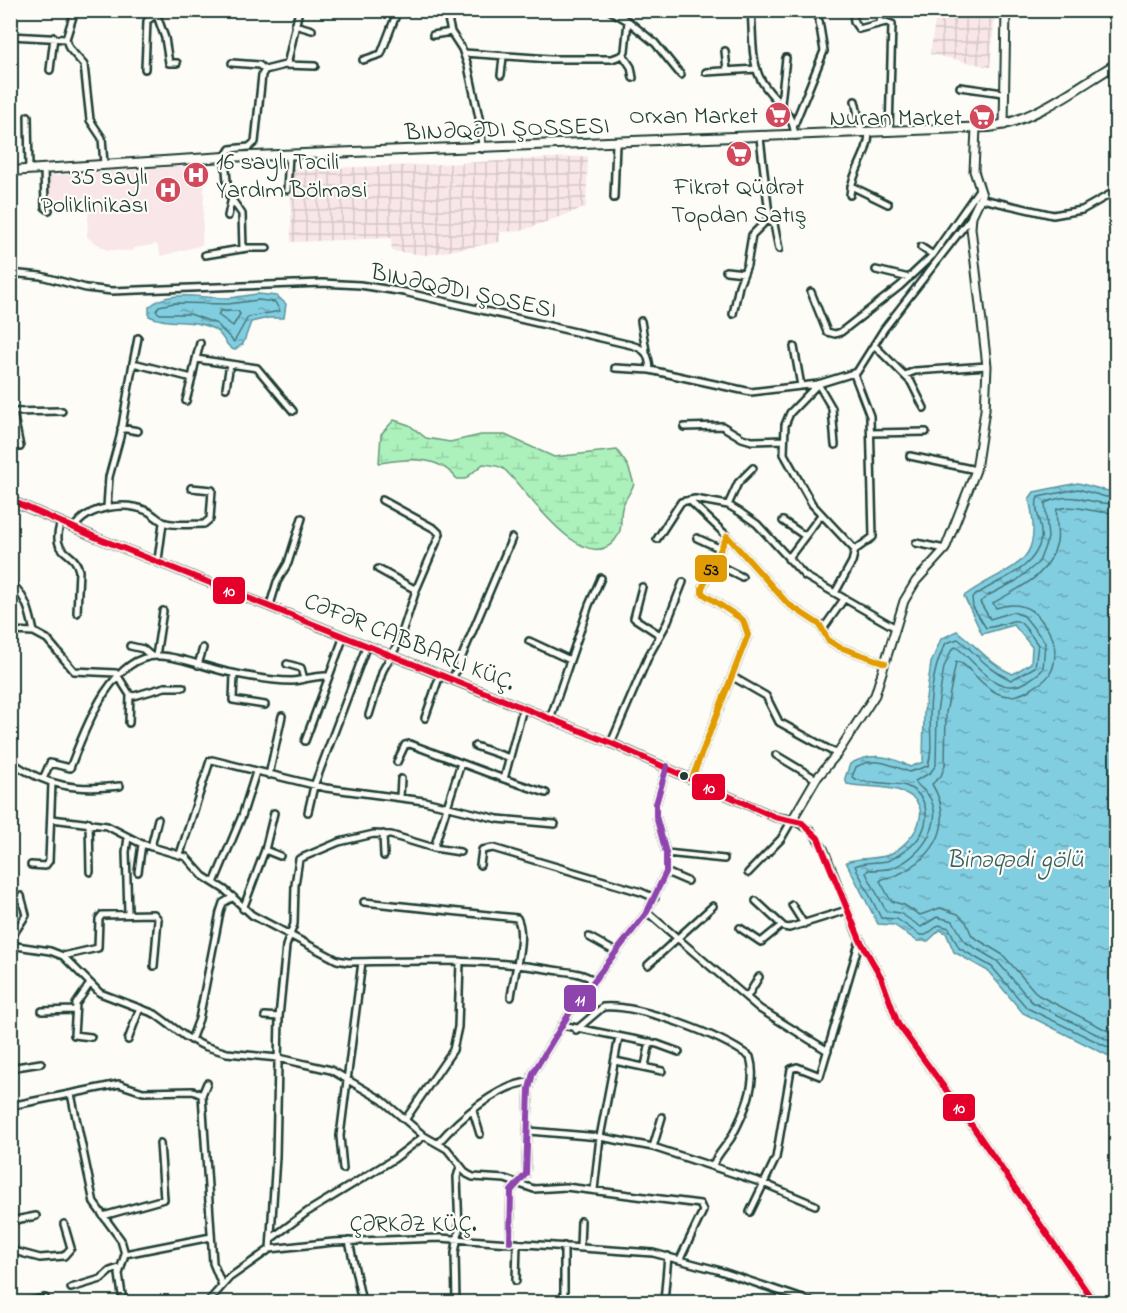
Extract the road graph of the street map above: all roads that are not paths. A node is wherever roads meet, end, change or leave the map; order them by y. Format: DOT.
graph roads {
  1 [pos="75,10"];
  2 [pos="299,10"];
  3 [pos="399,10"];
  4 [pos="446,10"];
  5 [pos="609,10"];
  6 [pos="751,10"];
  7 [pos="854,10"];
  8 [pos="880,10"];
  9 [pos="1006,10"];
  10 [pos="155,12"];
  11 [pos="628,21"];
  12 [pos="819,21"];
  13 [pos="880,23"];
  14 [pos="295,25"];
  15 [pos="312,30"];
  16 [pos="451,32"];
  17 [pos="433,35"];
  18 [pos="10,36"];
  19 [pos="54,37"];
  20 [pos="66,39"];
  21 [pos="725,51"];
  22 [pos="464,53"];
  23 [pos="623,55"];
  24 [pos="503,57"];
  25 [pos="786,58"];
  26 [pos="363,60"];
  27 [pos="177,63"];
  28 [pos="232,63"];
  29 [pos="1116,64"];
  30 [pos="285,65"];
  31 [pos="315,66"];
  32 [pos="145,69"];
  33 [pos="757,69"];
  34 [pos="50,70"];
  35 [pos="265,70"];
  36 [pos="728,70"];
  37 [pos="706,72"];
  38 [pos="501,75"];
  39 [pos="681,75"];
  40 [pos="633,78"];
  41 [pos="960,87"];
  42 [pos="1004,93"];
  43 [pos="855,101"];
  44 [pos="781,103"];
  45 [pos="28,116"];
  46 [pos="794,125"];
  47 [pos="1004,125"];
  48 [pos="976,128"];
  49 [pos="889,131"];
  50 [pos="866,132"];
  51 [pos="795,136"];
  52 [pos="760,138"];
  53 [pos="616,143"];
  54 [pos="482,149"];
  55 [pos="289,155"];
  56 [pos="225,157"];
  57 [pos="104,164"];
  58 [pos="44,169"];
  59 [pos="29,170"];
  60 [pos="10,171"];
  61 [pos="851,186"];
  62 [pos="980,188"];
  63 [pos="287,190"];
  64 [pos="1116,191"];
  65 [pos="850,195"];
  66 [pos="614,198"];
  67 [pos="982,199"];
  68 [pos="231,202"];
  69 [pos="888,204"];
  70 [pos="49,210"];
  71 [pos="228,216"];
  72 [pos="972,216"];
  73 [pos="767,220"];
  74 [pos="921,247"];
  75 [pos="267,248"];
  76 [pos="243,249"];
  77 [pos="779,249"];
  78 [pos="205,255"];
  79 [pos="933,255"];
  80 [pos="876,270"];
  81 [pos="726,271"];
  82 [pos="10,273"];
  83 [pos="744,273"];
  84 [pos="909,278"];
  85 [pos="811,292"];
  86 [pos="733,314"];
  87 [pos="641,321"];
  88 [pos="138,338"];
  89 [pos="200,343"];
  90 [pos="874,345"];
  91 [pos="794,347"];
  92 [pos="646,351"];
  93 [pos="196,359"];
  94 [pos="133,363"];
  95 [pos="230,364"];
  96 [pos="987,366"];
  97 [pos="615,368"];
  98 [pos="650,370"];
  99 [pos="854,374"];
  100 [pos="905,375"];
  101 [pos="192,378"];
  102 [pos="818,384"];
  103 [pos="801,386"];
  104 [pos="226,388"];
  105 [pos="186,401"];
  106 [pos="924,408"];
  107 [pos="62,411"];
  108 [pos="293,411"];
  109 [pos="12,412"];
  110 [pos="684,426"];
  111 [pos="121,428"];
  112 [pos="138,431"];
  113 [pos="926,432"];
  114 [pos="871,433"];
  115 [pos="783,440"];
  116 [pos="835,445"];
  117 [pos="20,447"];
  118 [pos="910,456"];
  119 [pos="753,468"];
  120 [pos="976,470"];
  121 [pos="191,488"];
  122 [pos="10,500"];
  123 [pos="382,500"];
  124 [pos="688,500"];
  125 [pos="728,505"];
  126 [pos="107,507"];
  127 [pos="821,515"];
  128 [pos="303,518"];
  129 [pos="783,521"];
  130 [pos="61,522"];
  131 [pos="163,523"];
  132 [pos="74,528"];
  133 [pos="727,536"];
  134 [pos="805,536"];
  135 [pos="512,538"];
  136 [pos="697,538"];
  137 [pos="657,539"];
  138 [pos="916,543"];
  139 [pos="721,549"];
  140 [pos="945,549"];
  141 [pos="855,550"];
  142 [pos="788,559"];
  143 [pos="158,560"];
  144 [pos="714,563"];
  145 [pos="378,569"];
  146 [pos="742,577"];
  147 [pos="601,578"];
  148 [pos="683,582"];
  149 [pos="13,585"];
  150 [pos="642,587"];
  151 [pos="416,590"];
  152 [pos="835,593"];
  153 [pos="844,599"];
  154 [pos="270,605"];
  155 [pos="164,611"];
  156 [pos="77,613"];
  157 [pos="894,627"];
  158 [pos="823,629"];
  159 [pos="10,631"];
  160 [pos="34,633"];
  161 [pos="660,634"];
  162 [pos="345,636"];
  163 [pos="530,641"];
  164 [pos="367,645"];
  165 [pos="130,646"];
  166 [pos="203,648"];
  167 [pos="391,655"];
  168 [pos="154,656"];
  169 [pos="570,660"];
  170 [pos="885,663"];
  171 [pos="287,664"];
  172 [pos="198,665"];
  173 [pos="234,674"];
  174 [pos="440,675"];
  175 [pos="119,676"];
  176 [pos="328,676"];
  177 [pos="733,678"];
  178 [pos="304,679"];
  179 [pos="452,680"];
  180 [pos="183,687"];
  181 [pos="130,695"];
  182 [pos="265,705"];
  183 [pos="523,708"];
  184 [pos="369,714"];
  185 [pos="282,716"];
  186 [pos="425,718"];
  187 [pos="550,719"];
  188 [pos="129,723"];
  189 [pos="304,741"];
  190 [pos="611,743"];
  191 [pos="475,746"];
  192 [pos="837,754"];
  193 [pos="776,755"];
  194 [pos="510,758"];
  195 [pos="10,761"];
  196 [pos="397,762"];
  197 [pos="461,763"];
  198 [pos="667,766"];
  199 [pos="256,772"];
  200 [pos="269,775"];
  201 [pos="692,778"];
  202 [pos="43,779"];
  203 [pos="401,779"];
  204 [pos="504,779"];
  205 [pos="816,779"];
  206 [pos="51,783"];
  207 [pos="120,786"];
  208 [pos="314,786"];
  209 [pos="546,793"];
  210 [pos="400,797"];
  211 [pos="446,806"];
  212 [pos="308,812"];
  213 [pos="274,813"];
  214 [pos="52,819"];
  215 [pos="158,819"];
  216 [pos="792,820"];
  217 [pos="89,822"];
  218 [pos="555,824"];
  219 [pos="382,834"];
  220 [pos="128,837"];
  221 [pos="142,844"];
  222 [pos="151,848"];
  223 [pos="434,848"];
  224 [pos="265,850"];
  225 [pos="460,852"];
  226 [pos="666,853"];
  227 [pos="180,854"];
  228 [pos="280,856"];
  229 [pos="384,856"];
  230 [pos="724,859"];
  231 [pos="32,865"];
  232 [pos="480,865"];
  233 [pos="90,872"];
  234 [pos="138,872"];
  235 [pos="666,873"];
  236 [pos="748,873"];
  237 [pos="687,881"];
  238 [pos="214,883"];
  239 [pos="21,896"];
  240 [pos="233,897"];
  241 [pos="655,898"];
  242 [pos="364,902"];
  243 [pos="756,902"];
  244 [pos="792,905"];
  245 [pos="713,906"];
  246 [pos="243,909"];
  247 [pos="847,910"];
  248 [pos="128,912"];
  249 [pos="647,912"];
  250 [pos="804,924"];
  251 [pos="782,925"];
  252 [pos="740,928"];
  253 [pos="290,936"];
  254 [pos="589,937"];
  255 [pos="678,938"];
  256 [pos="860,940"];
  257 [pos="11,945"];
  258 [pos="616,952"];
  259 [pos="63,956"];
  260 [pos="10,958"];
  261 [pos="460,961"];
  262 [pos="362,962"];
  263 [pos="517,964"];
  264 [pos="648,965"];
  265 [pos="154,966"];
  266 [pos="759,977"];
  267 [pos="592,980"];
  268 [pos="89,985"];
  269 [pos="511,997"];
  270 [pos="747,997"];
  271 [pos="140,1008"];
  272 [pos="74,1010"];
  273 [pos="42,1011"];
  274 [pos="265,1016"];
  275 [pos="279,1017"];
  276 [pos="562,1025"];
  277 [pos="576,1030"];
  278 [pos="91,1037"];
  279 [pos="619,1037"];
  280 [pos="128,1040"];
  281 [pos="191,1040"];
  282 [pos="650,1042"];
  283 [pos="828,1051"];
  284 [pos="679,1052"];
  285 [pos="278,1058"];
  286 [pos="615,1061"];
  287 [pos="41,1063"];
  288 [pos="645,1066"];
  289 [pos="10,1068"];
  290 [pos="662,1071"];
  291 [pos="346,1078"];
  292 [pos="530,1082"];
  293 [pos="207,1083"];
  294 [pos="71,1094"];
  295 [pos="202,1095"];
  296 [pos="10,1106"];
  297 [pos="473,1111"];
  298 [pos="662,1117"];
  299 [pos="405,1120"];
  300 [pos="529,1131"];
  301 [pos="480,1134"];
  302 [pos="424,1136"];
  303 [pos="600,1137"];
  304 [pos="160,1143"];
  305 [pos="438,1143"];
  306 [pos="653,1147"];
  307 [pos="713,1165"];
  308 [pos="460,1167"];
  309 [pos="343,1169"];
  310 [pos="763,1183"];
  311 [pos="518,1184"];
  312 [pos="594,1190"];
  313 [pos="815,1205"];
  314 [pos="750,1212"];
  315 [pos="104,1215"];
  316 [pos="36,1216"];
  317 [pos="10,1221"];
  318 [pos="581,1221"];
  319 [pos="64,1224"];
  320 [pos="211,1237"];
  321 [pos="272,1238"];
  322 [pos="456,1239"];
  323 [pos="349,1241"];
  324 [pos="513,1242"];
  325 [pos="10,1244"];
  326 [pos="564,1246"];
  327 [pos="580,1247"];
  328 [pos="270,1249"];
  329 [pos="125,1254"];
  330 [pos="668,1256"];
  331 [pos="680,1259"];
  332 [pos="119,1268"];
  333 [pos="516,1281"];
  334 [pos="222,1285"];
  335 [pos="71,1288"];
  336 [pos="45,1298"];
  337 [pos="26,1302"];
  338 [pos="123,1302"];
  339 [pos="208,1302"];
  340 [pos="362,1302"];
  341 [pos="456,1302"];
  342 [pos="564,1302"];
  343 [pos="664,1302"];
  344 [pos="812,1302"];
  345 [pos="1094,1302"];
  1 -- 20 [label="street"];
  2 -- 14 [label="street"];
  3 -- 26 [label="street"];
  4 -- 16 [label="street"];
  5 -- 11 [label="street"];
  6 -- 33 [label="street"];
  7 -- 13 [label="street"];
  8 -- 13 [label="street"];
  9 -- 42 [label="street"];
  10 -- 27 [label="street"];
  10 -- 32 [label="street"];
  11 -- 23 [label="street"];
  11 -- 39 [label="street"];
  12 -- 46 [label="street"];
  13 -- 49 [label="street"];
  14 -- 15 [label="street"];
  14 -- 30 [label="street"];
  16 -- 17 [label="street"];
  16 -- 22 [label="street"];
  18 -- 19 [label="street"];
  19 -- 20 [label="street"];
  19 -- 34 [label="street"];
  20 -- 57 [label="street"];
  21 -- 36 [label="street"];
  22 -- 24 [label="street"];
  22 -- 54 [label="street"];
  23 -- 24 [label="street"];
  23 -- 40 [label="street"];
  24 -- 38 [label="street"];
  25 -- 44 [label="street"];
  28 -- 35 [label="street"];
  29 -- 47 [label="main road, BINƏQƏDI ŞOSSESI"];
  30 -- 31 [label="street"];
  30 -- 35 [label="street"];
  33 -- 36 [label="street"];
  33 -- 44 [label="street"];
  35 -- 56 [label="street"];
  36 -- 37 [label="street"];
  41 -- 42 [label="street"];
  42 -- 47 [label="street"];
  43 -- 50 [label="street"];
  44 -- 46 [label="street"];
  45 -- 59 [label="street"];
  46 -- 51 [label="street"];
  47 -- 48 [label="main road, BINƏQƏDI ŞOSSESI"];
  48 -- 49 [label="main road, BINƏQƏDI ŞOSSESI"];
  48 -- 62 [label="street"];
  49 -- 50 [label="main road, BINƏQƏDI ŞOSSESI"];
  50 -- 51 [label="main road, BINƏQƏDI ŞOSSESI"];
  50 -- 61 [label="street"];
  51 -- 52 [label="main road, BINƏQƏDI ŞOSSESI"];
  52 -- 53 [label="main road, BINƏQƏDI ŞOSSESI"];
  52 -- 73 [label="street"];
  53 -- 54 [label="main road, BINƏQƏDI ŞOSSESI"];
  53 -- 66 [label="street"];
  54 -- 55 [label="main road, BINƏQƏDI ŞOSSESI"];
  55 -- 56 [label="main road, BINƏQƏDI ŞOSSESI"];
  55 -- 63 [label="street"];
  56 -- 57 [label="main road, BINƏQƏDI ŞOSSESI"];
  56 -- 68 [label="street"];
  57 -- 58 [label="main road, BINƏQƏDI ŞOSSESI"];
  58 -- 59 [label="main road, BINƏQƏDI ŞOSSESI"];
  58 -- 70 [label="street"];
  59 -- 60 [label="main road, BINƏQƏDI ŞOSSESI"];
  61 -- 65 [label="street"];
  61 -- 69 [label="street"];
  62 -- 67 [label="street"];
  62 -- 79 [label="street"];
  64 -- 67 [label="street"];
  67 -- 72 [label="street"];
  68 -- 71 [label="street"];
  68 -- 76 [label="street"];
  72 -- 90 [label="street"];
  72 -- 96 [label="street"];
  73 -- 77 [label="street"];
  73 -- 83 [label="street"];
  74 -- 79 [label="street"];
  75 -- 76 [label="street"];
  76 -- 78 [label="street"];
  79 -- 84 [label="street"];
  80 -- 84 [label="street"];
  81 -- 83 [label="street"];
  82 -- 92 [label="street, BINƏQƏDI ŞOSESI"];
  83 -- 86 [label="street"];
  84 -- 85 [label="street"];
  87 -- 92 [label="street"];
  88 -- 94 [label="street"];
  89 -- 93 [label="street"];
  90 -- 99 [label="street"];
  90 -- 100 [label="street"];
  91 -- 103 [label="street"];
  92 -- 98 [label="street"];
  93 -- 95 [label="street"];
  93 -- 101 [label="street"];
  94 -- 101 [label="street"];
  94 -- 111 [label="street"];
  95 -- 104 [label="street"];
  95 -- 108 [label="street"];
  96 -- 100 [label="street"];
  96 -- 120 [label="street"];
  97 -- 98 [label="street"];
  98 -- 103 [label="street"];
  99 -- 102 [label="street"];
  99 -- 114 [label="street"];
  100 -- 106 [label="street"];
  101 -- 105 [label="street"];
  102 -- 103 [label="street"];
  102 -- 115 [label="street"];
  102 -- 116 [label="street"];
  107 -- 109 [label="street"];
  109 -- 117 [label="street"];
  110 -- 115 [label="street"];
  111 -- 112 [label="street"];
  111 -- 126 [label="street"];
  113 -- 114 [label="street"];
  114 -- 141 [label="street"];
  115 -- 127 [label="street"];
  118 -- 120 [label="street"];
  119 -- 125 [label="street"];
  120 -- 140 [label="street"];
  121 -- 131 [label="street"];
  122 -- 130 [label="street"];
  123 -- 151 [label="street"];
  124 -- 125 [label="street"];
  124 -- 133 [label="street"];
  124 -- 137 [label="street"];
  125 -- 142 [label="street"];
  126 -- 131 [label="street"];
  126 -- 132 [label="street"];
  127 -- 134 [label="street"];
  127 -- 141 [label="street"];
  128 -- 154 [label="street"];
  129 -- 134 [label="street"];
  130 -- 132 [label="street"];
  130 -- 156 [label="street"];
  131 -- 143 [label="street"];
  132 -- 143 [label="street"];
  133 -- 139 [label="street"];
  133 -- 158 [label="street"];
  134 -- 142 [label="street"];
  135 -- 179 [label="street"];
  136 -- 139 [label="street"];
  138 -- 140 [label="street"];
  139 -- 144 [label="street"];
  140 -- 157 [label="street"];
  141 -- 152 [label="street"];
  142 -- 152 [label="street"];
  143 -- 154 [label="street"];
  144 -- 146 [label="street"];
  144 -- 177 [label="street"];
  145 -- 151 [label="street"];
  147 -- 169 [label="street"];
  148 -- 161 [label="street"];
  149 -- 160 [label="street"];
  150 -- 161 [label="street"];
  151 -- 167 [label="street"];
  152 -- 153 [label="street"];
  153 -- 157 [label="street"];
  153 -- 158 [label="street"];
  154 -- 162 [label="street"];
  155 -- 168 [label="street"];
  157 -- 170 [label="street"];
  158 -- 170 [label="street"];
  159 -- 160 [label="street"];
  160 -- 175 [label="street"];
  161 -- 190 [label="street"];
  162 -- 164 [label="street"];
  162 -- 176 [label="street"];
  163 -- 169 [label="street"];
  164 -- 167 [label="street"];
  164 -- 208 [label="street"];
  165 -- 168 [label="street"];
  166 -- 172 [label="street"];
  167 -- 174 [label="street"];
  167 -- 184 [label="street"];
  168 -- 172 [label="street"];
  168 -- 175 [label="street"];
  169 -- 187 [label="street"];
  170 -- 192 [label="street"];
  171 -- 178 [label="street"];
  172 -- 173 [label="street"];
  173 -- 178 [label="street"];
  173 -- 182 [label="street"];
  174 -- 179 [label="street"];
  174 -- 186 [label="street"];
  175 -- 181 [label="street"];
  175 -- 202 [label="street"];
  176 -- 178 [label="street"];
  176 -- 189 [label="street"];
  177 -- 192 [label="street"];
  177 -- 201 [label="street"];
  179 -- 183 [label="street"];
  180 -- 181 [label="street"];
  181 -- 188 [label="street"];
  183 -- 187 [label="street"];
  183 -- 194 [label="street"];
  185 -- 200 [label="street"];
  187 -- 190 [label="street"];
  190 -- 198 [label="street"];
  191 -- 194 [label="street"];
  192 -- 205 [label="street"];
  193 -- 205 [label="street"];
  194 -- 204 [label="street"];
  195 -- 202 [label="street"];
  196 -- 197 [label="street"];
  197 -- 204 [label="street"];
  197 -- 211 [label="street"];
  198 -- 201 [label="street"];
  198 -- 226 [label="street"];
  199 -- 200 [label="street"];
  199 -- 227 [label="street"];
  199 -- 238 [label="street"];
  200 -- 208 [label="street"];
  201 -- 216 [label="street"];
  202 -- 206 [label="street"];
  203 -- 210 [label="street"];
  204 -- 209 [label="street"];
  205 -- 216 [label="street"];
  206 -- 207 [label="street"];
  206 -- 214 [label="street"];
  208 -- 210 [label="street"];
  208 -- 212 [label="street"];
  210 -- 211 [label="street"];
  211 -- 218 [label="street"];
  211 -- 223 [label="street"];
  213 -- 224 [label="street"];
  214 -- 217 [label="street"];
  214 -- 231 [label="street"];
  215 -- 222 [label="street"];
  216 -- 236 [label="street"];
  216 -- 247 [label="street"];
  217 -- 220 [label="street"];
  217 -- 233 [label="street"];
  219 -- 223 [label="street"];
  219 -- 229 [label="street"];
  219 -- 253 [label="street"];
  220 -- 221 [label="street"];
  220 -- 248 [label="street"];
  221 -- 222 [label="street"];
  221 -- 234 [label="street"];
  222 -- 227 [label="street"];
  223 -- 225 [label="street"];
  224 -- 228 [label="street"];
  224 -- 246 [label="street"];
  226 -- 230 [label="street"];
  226 -- 235 [label="street"];
  227 -- 238 [label="street"];
  232 -- 241 [label="street"];
  235 -- 237 [label="street"];
  235 -- 241 [label="street"];
  238 -- 240 [label="street"];
  239 -- 257 [label="street"];
  240 -- 246 [label="street"];
  240 -- 281 [label="street"];
  241 -- 249 [label="street"];
  242 -- 263 [label="street"];
  243 -- 251 [label="street"];
  244 -- 250 [label="street"];
  245 -- 255 [label="street"];
  246 -- 253 [label="street"];
  247 -- 250 [label="street"];
  247 -- 256 [label="street"];
  248 -- 259 [label="street"];
  248 -- 265 [label="street"];
  249 -- 255 [label="street"];
  249 -- 258 [label="street"];
  250 -- 251 [label="street"];
  251 -- 252 [label="street"];
  253 -- 262 [label="street"];
  253 -- 275 [label="street"];
  254 -- 258 [label="street"];
  255 -- 264 [label="street"];
  255 -- 270 [label="street"];
  256 -- 283 [label="street"];
  256 -- 345 [label="street"];
  257 -- 259 [label="street"];
  257 -- 260 [label="street"];
  258 -- 267 [label="street"];
  259 -- 268 [label="street"];
  261 -- 262 [label="street"];
  261 -- 263 [label="street"];
  261 -- 299 [label="street"];
  262 -- 291 [label="street"];
  263 -- 267 [label="street"];
  263 -- 269 [label="street"];
  266 -- 270 [label="street"];
  267 -- 276 [label="street"];
  268 -- 271 [label="street"];
  268 -- 272 [label="street"];
  270 -- 283 [label="street"];
  271 -- 280 [label="street"];
  271 -- 281 [label="street"];
  272 -- 273 [label="street"];
  272 -- 278 [label="street"];
  274 -- 275 [label="street"];
  275 -- 285 [label="street"];
  276 -- 277 [label="street"];
  276 -- 292 [label="street"];
  277 -- 279 [label="street"];
  277 -- 307 [label="street"];
  279 -- 282 [label="street"];
  279 -- 286 [label="street"];
  281 -- 285 [label="street"];
  282 -- 284 [label="street"];
  282 -- 288 [label="street"];
  283 -- 310 [label="street"];
  285 -- 291 [label="street"];
  285 -- 321 [label="street"];
  286 -- 288 [label="street"];
  286 -- 303 [label="street"];
  287 -- 289 [label="street"];
  288 -- 290 [label="street"];
  291 -- 299 [label="street"];
  291 -- 309 [label="street"];
  292 -- 297 [label="street"];
  292 -- 300 [label="street"];
  293 -- 295 [label="street"];
  294 -- 295 [label="street"];
  294 -- 296 [label="street"];
  294 -- 315 [label="street"];
  295 -- 320 [label="street"];
  297 -- 301 [label="street"];
  297 -- 305 [label="street"];
  298 -- 306 [label="street"];
  299 -- 302 [label="street"];
  300 -- 303 [label="street"];
  300 -- 311 [label="street"];
  302 -- 305 [label="street"];
  302 -- 321 [label="street"];
  303 -- 306 [label="street"];
  303 -- 312 [label="street"];
  304 -- 315 [label="street"];
  305 -- 308 [label="street"];
  306 -- 307 [label="street"];
  307 -- 310 [label="street"];
  308 -- 311 [label="street"];
  308 -- 322 [label="street"];
  310 -- 313 [label="street"];
  310 -- 314 [label="street"];
  311 -- 312 [label="street"];
  311 -- 324 [label="street"];
  312 -- 331 [label="street"];
  315 -- 329 [label="street"];
  316 -- 317 [label="street"];
  318 -- 327 [label="street"];
  319 -- 325 [label="street"];
  320 -- 329 [label="street"];
  320 -- 334 [label="street"];
  321 -- 328 [label="street"];
  322 -- 323 [label="street, ÇƏRKƏZ KÜÇ."];
  322 -- 324 [label="street, ÇƏRKƏZ KÜÇ."];
  322 -- 341 [label="street"];
  323 -- 328 [label="street, ÇƏRKƏZ KÜÇ."];
  323 -- 340 [label="street"];
  324 -- 326 [label="street, ÇƏRKƏZ KÜÇ."];
  324 -- 333 [label="street"];
  326 -- 327 [label="street, ÇƏRKƏZ KÜÇ."];
  326 -- 342 [label="street"];
  327 -- 330 [label="street, ÇƏRKƏZ KÜÇ."];
  328 -- 334 [label="street"];
  329 -- 332 [label="street"];
  330 -- 331 [label="street, ÇƏRKƏZ KÜÇ."];
  330 -- 343 [label="street"];
  331 -- 344 [label="street, ÇƏRKƏZ KÜÇ."];
  332 -- 335 [label="street"];
  332 -- 338 [label="street"];
  334 -- 339 [label="street"];
  336 -- 337 [label="street"];
}
